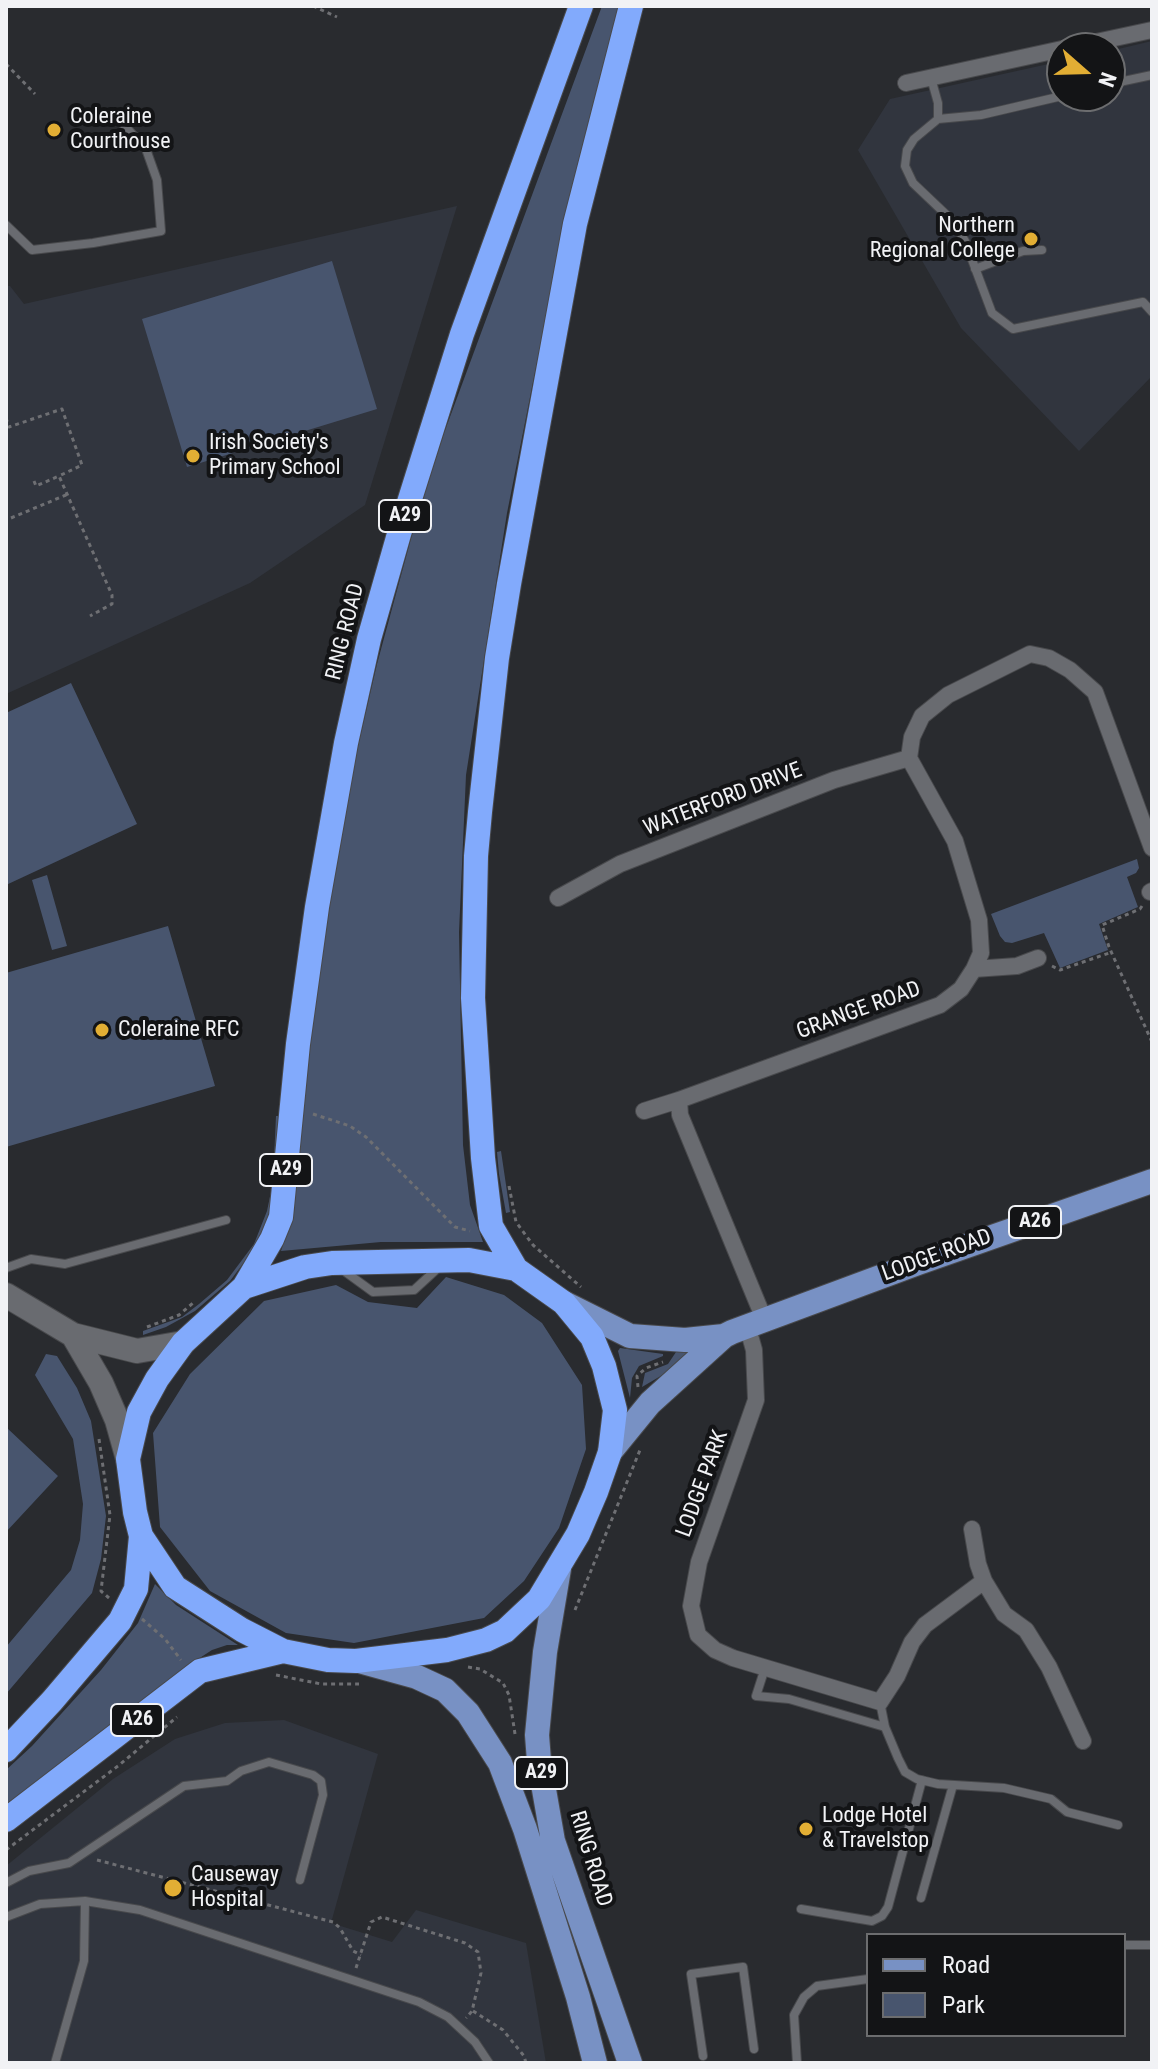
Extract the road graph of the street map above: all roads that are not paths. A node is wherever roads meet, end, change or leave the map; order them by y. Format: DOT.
graph roads {
  1 [pos="581,6"];
  2 [pos="631,6"];
  3 [pos="1152,30"];
  4 [pos="1126,36"];
  5 [pos="1046,53"];
  6 [pos="1152,75"];
  7 [pos="931,78"];
  8 [pos="1126,81"];
  9 [pos="906,83"];
  10 [pos="1046,100"];
  11 [pos="938,119"];
  12 [pos="123,124"];
  13 [pos="6,225"];
  14 [pos="1042,250"];
  15 [pos="975,269"];
  16 [pos="1152,312"];
  17 [pos="909,758"];
  18 [pos="1152,848"];
  19 [pos="558,898"];
  20 [pos="1038,958"];
  21 [pos="974,969"];
  22 [pos="679,1100"];
  23 [pos="644,1111"];
  24 [pos="1152,1181"];
  25 [pos="226,1220"];
  26 [pos="6,1268"];
  27 [pos="516,1269"];
  28 [pos="244,1287"];
  29 [pos="6,1295"];
  30 [pos="564,1303"];
  31 [pos="756,1322"];
  32 [pos="73,1335"];
  33 [pos="724,1336"];
  34 [pos="183,1343"];
  35 [pos="610,1452"];
  36 [pos="128,1459"];
  37 [pos="972,1529"];
  38 [pos="141,1536"];
  39 [pos="559,1569"];
  40 [pos="984,1581"];
  41 [pos="283,1651"];
  42 [pos="356,1661"];
  43 [pos="765,1668"];
  44 [pos="880,1702"];
  45 [pos="885,1727"];
  46 [pos="1083,1741"];
  47 [pos="6,1750"];
  48 [pos="922,1780"];
  49 [pos="953,1785"];
  50 [pos="6,1820"];
  51 [pos="1118,1825"];
  52 [pos="300,1880"];
  53 [pos="6,1883"];
  54 [pos="921,1898"];
  55 [pos="85,1901"];
  56 [pos="801,1909"];
  57 [pos="6,1917"];
  58 [pos="1126,1945"];
  59 [pos="1152,1945"];
  60 [pos="866,1979"];
  61 [pos="754,2049"];
  62 [pos="703,2056"];
  63 [pos="55,2063"];
  64 [pos="489,2063"];
  65 [pos="595,2063"];
  66 [pos="630,2063"];
  67 [pos="797,2063"];
  1 -- 28 [label="highway, RING ROAD / A29"];
  2 -- 27 [label="highway, A29"];
  3 -- 4 [label="street"];
  5 -- 7 [label="street"];
  6 -- 8 [label="lane"];
  7 -- 9 [label="street"];
  7 -- 11 [label="lane"];
  10 -- 11 [label="lane"];
  11 -- 15 [label="lane"];
  12 -- 13 [label="lane"];
  14 -- 15 [label="lane"];
  15 -- 16 [label="lane"];
  17 -- 18 [label="street"];
  17 -- 19 [label="street, WATERFORD DRIVE"];
  17 -- 21 [label="street"];
  20 -- 21 [label="street"];
  21 -- 22 [label="street, GRANGE ROAD"];
  22 -- 23 [label="street, GRANGE ROAD"];
  22 -- 31 [label="street"];
  24 -- 31 [label="main road, LODGE ROAD / A26"];
  25 -- 26 [label="lane"];
  27 -- 28 [label="highway, A29"];
  27 -- 30 [label="highway, A29"];
  28 -- 34 [label="highway, A29"];
  29 -- 32 [label="street"];
  30 -- 33 [label="main road, LODGE ROAD / A26"];
  30 -- 35 [label="highway, A29"];
  31 -- 33 [label="main road, LODGE ROAD / A26"];
  31 -- 43 [label="street, LODGE PARK"];
  32 -- 34 [label="street"];
  32 -- 36 [label="street"];
  33 -- 35 [label="main road, LODGE ROAD / A26"];
  34 -- 36 [label="highway, A29"];
  35 -- 39 [label="highway, A29"];
  36 -- 38 [label="highway, A29"];
  37 -- 40 [label="street"];
  38 -- 41 [label="highway, A29"];
  38 -- 47 [label="highway"];
  39 -- 42 [label="highway, A29"];
  39 -- 66 [label="main road, RING ROAD / A29"];
  40 -- 44 [label="street"];
  40 -- 46 [label="street"];
  41 -- 42 [label="highway, A29"];
  41 -- 50 [label="highway, A26"];
  42 -- 65 [label="main road, A29"];
  43 -- 44 [label="street"];
  43 -- 45 [label="lane"];
  44 -- 45 [label="lane"];
  45 -- 48 [label="lane"];
  48 -- 49 [label="lane"];
  48 -- 56 [label="lane"];
  49 -- 51 [label="lane"];
  49 -- 54 [label="lane"];
  52 -- 53 [label="lane"];
  55 -- 57 [label="lane"];
  55 -- 63 [label="lane"];
  55 -- 64 [label="lane"];
  58 -- 59 [label="lane"];
  60 -- 67 [label="lane"];
  61 -- 62 [label="lane"];
}
